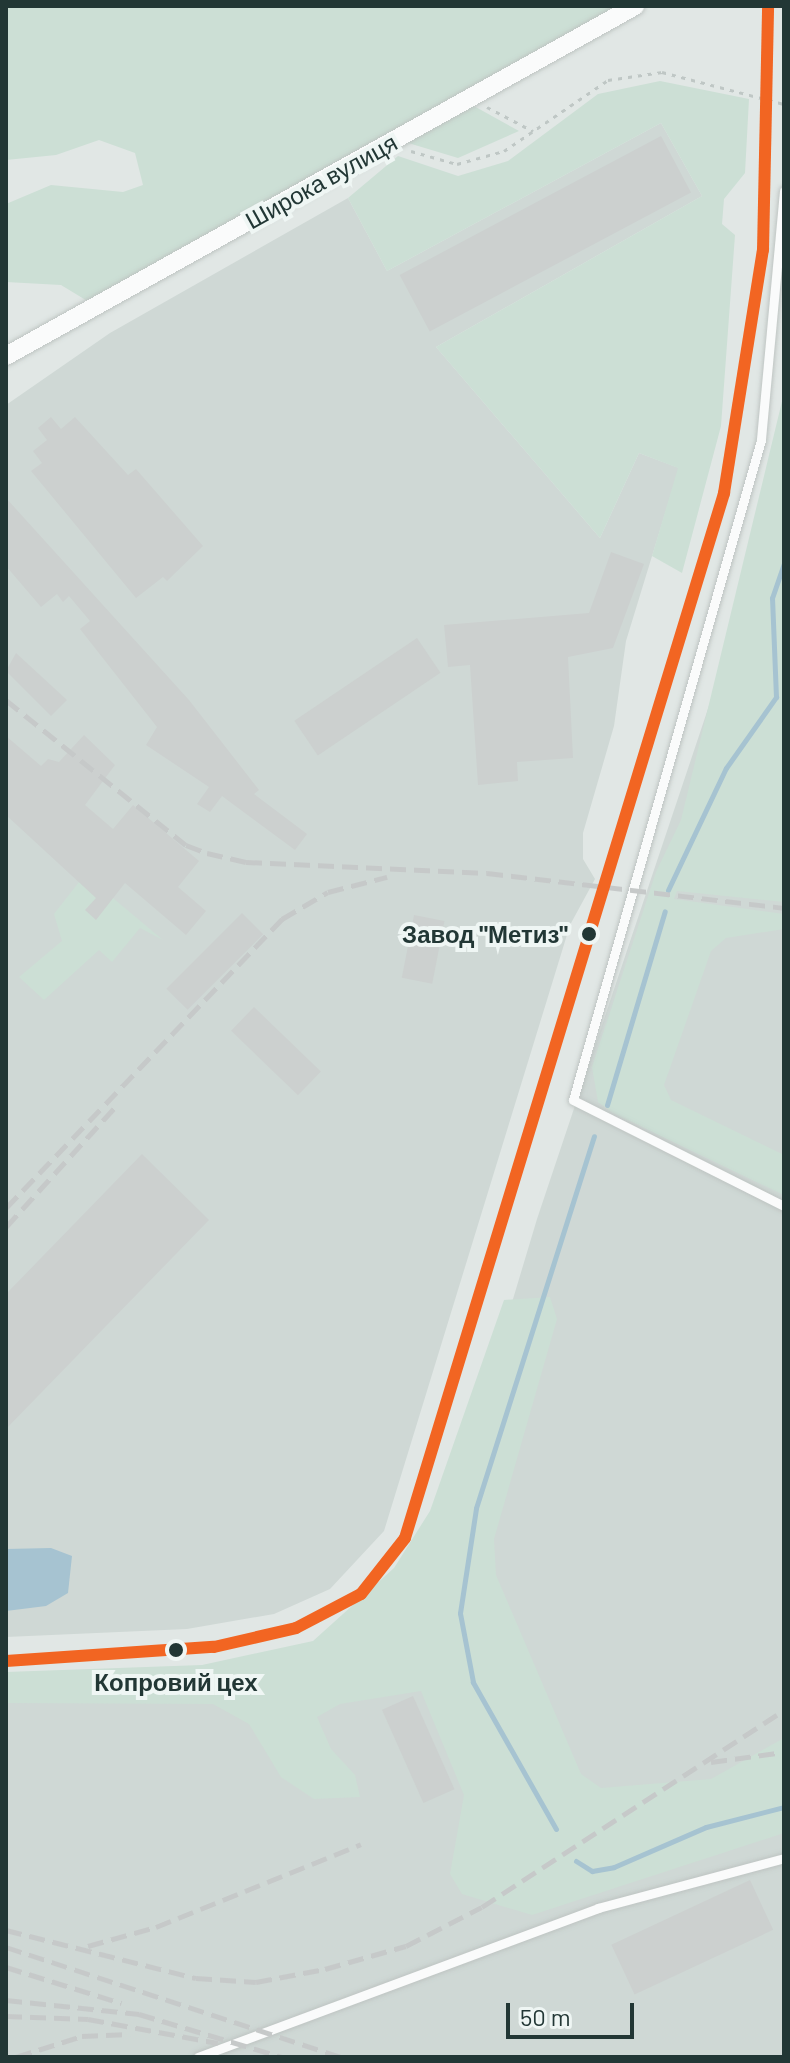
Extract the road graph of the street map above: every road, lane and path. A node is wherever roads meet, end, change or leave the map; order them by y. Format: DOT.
graph roads {
  1 [pos="635,6"];
  2 [pos="469,98"];
  3 [pos="784,104"];
  4 [pos="533,131"];
  5 [pos="386,144"];
  6 [pos="784,191"];
  7 [pos="6,356"];
  8 [pos="784,1206"];
  9 [pos="784,1858"];
  10 [pos="198,2057"];
  1 -- 2 [label="street, Широка вулиця"];
  2 -- 4 [label="path"];
  2 -- 5 [label="street, Широка вулиця"];
  3 -- 4 [label="path"];
  4 -- 5 [label="path"];
  5 -- 7 [label="street, Широка вулиця"];
  6 -- 8 [label="lane"];
  9 -- 10 [label="lane"];
}
